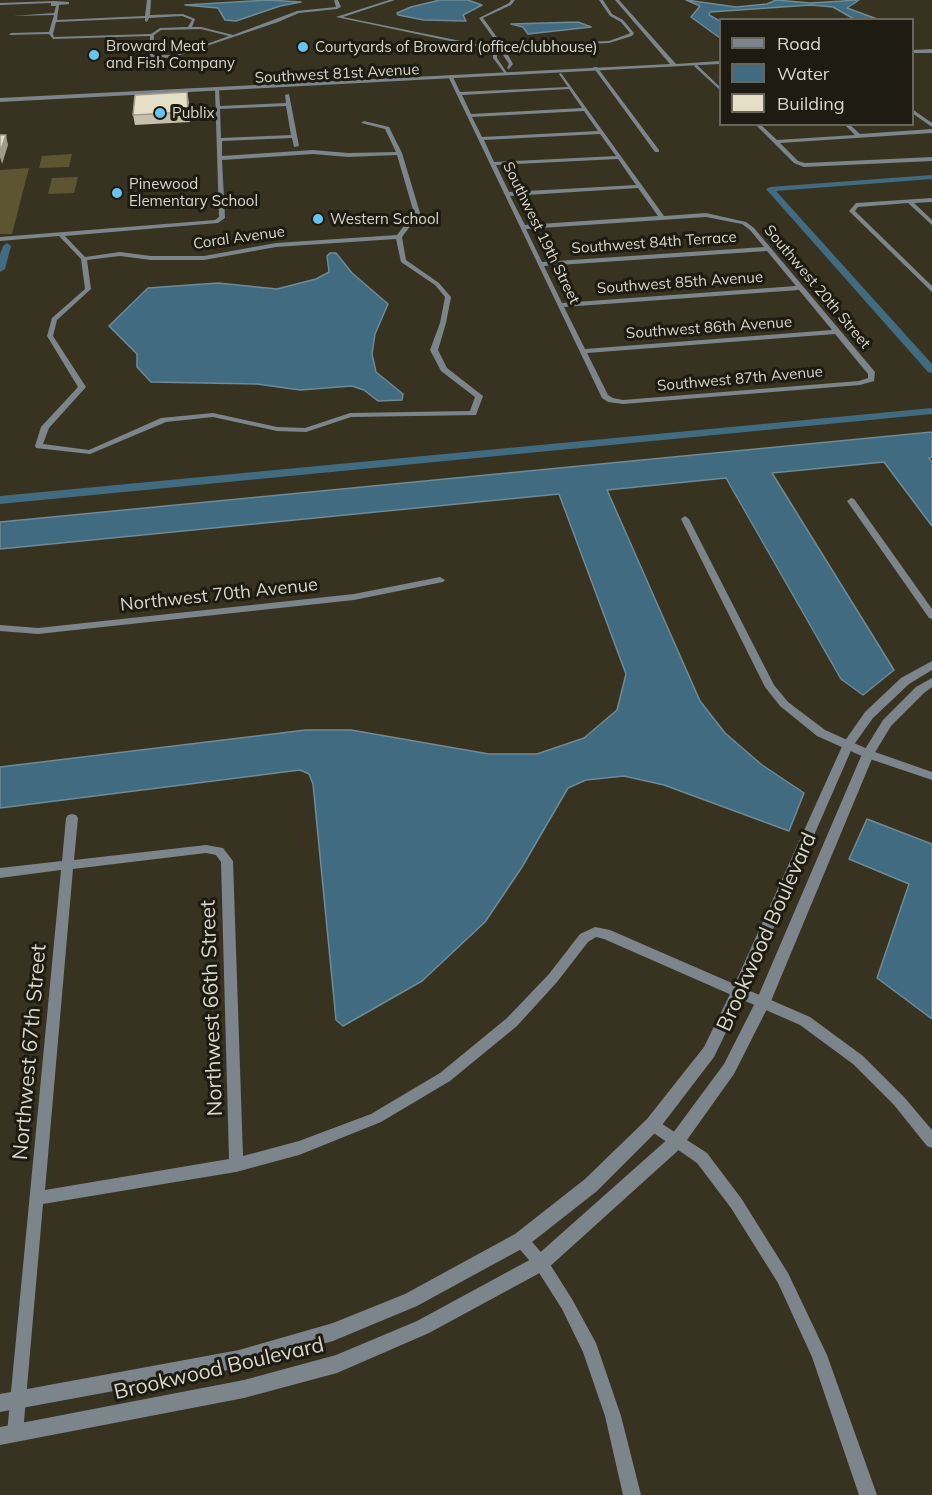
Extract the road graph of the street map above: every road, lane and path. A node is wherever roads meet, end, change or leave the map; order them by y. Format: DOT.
graph roads {
  1 [pos="149,0"];
  2 [pos="336,0"];
  3 [pos="393,0"];
  4 [pos="513,0"];
  5 [pos="602,0"];
  6 [pos="617,0"];
  7 [pos="0,4"];
  8 [pos="15,16"];
  9 [pos="148,17"];
  10 [pos="55,18"];
  11 [pos="481,18"];
  12 [pos="636,21"];
  13 [pos="190,27"];
  14 [pos="51,33"];
  15 [pos="11,34"];
  16 [pos="152,35"];
  17 [pos="233,36"];
  18 [pos="654,43"];
  19 [pos="493,44"];
  20 [pos="500,44"];
  21 [pos="664,45"];
  22 [pos="508,46"];
  23 [pos="486,47"];
  24 [pos="932,49"];
  25 [pos="499,51"];
  26 [pos="914,51"];
  27 [pos="496,59"];
  28 [pos="503,59"];
  29 [pos="719,63"];
  30 [pos="683,65"];
  31 [pos="696,65"];
  32 [pos="675,66"];
  33 [pos="596,70"];
  34 [pos="509,71"];
  35 [pos="561,74"];
  36 [pos="451,78"];
  37 [pos="719,79"];
  38 [pos="711,80"];
  39 [pos="571,88"];
  40 [pos="719,88"];
  41 [pos="218,91"];
  42 [pos="459,94"];
  43 [pos="286,95"];
  44 [pos="0,100"];
  45 [pos="288,104"];
  46 [pos="0,105"];
  47 [pos="914,105"];
  48 [pos="219,108"];
  49 [pos="586,109"];
  50 [pos="914,112"];
  51 [pos="469,116"];
  52 [pos="932,118"];
  53 [pos="364,123"];
  54 [pos="932,125"];
  55 [pos="759,126"];
  56 [pos="848,126"];
  57 [pos="932,131"];
  58 [pos="602,132"];
  59 [pos="294,136"];
  60 [pos="860,137"];
  61 [pos="481,139"];
  62 [pos="220,141"];
  63 [pos="776,142"];
  64 [pos="296,146"];
  65 [pos="657,151"];
  66 [pos="399,153"];
  67 [pos="620,157"];
  68 [pos="221,158"];
  69 [pos="932,159"];
  70 [pos="493,164"];
  71 [pos="640,186"];
  72 [pos="507,194"];
  73 [pos="932,200"];
  74 [pos="909,201"];
  75 [pos="662,218"];
  76 [pos="932,223"];
  77 [pos="523,227"];
  78 [pos="61,235"];
  79 [pos="399,237"];
  80 [pos="0,239"];
  81 [pos="768,249"];
  82 [pos="84,260"];
  83 [pos="541,264"];
  84 [pos="801,288"];
  85 [pos="932,290"];
  86 [pos="560,305"];
  87 [pos="837,332"];
  88 [pos="583,351"];
  89 [pos="871,379"];
  90 [pos="611,400"];
  91 [pos="851,501"];
  92 [pos="685,519"];
  93 [pos="440,580"];
  94 [pos="932,616"];
  95 [pos="0,628"];
  96 [pos="932,665"];
  97 [pos="932,682"];
  98 [pos="848,745"];
  99 [pos="868,754"];
  100 [pos="932,776"];
  101 [pos="72,818"];
  102 [pos="69,864"];
  103 [pos="0,873"];
  104 [pos="739,991"];
  105 [pos="764,1001"];
  106 [pos="653,1124"];
  107 [pos="932,1141"];
  108 [pos="676,1142"];
  109 [pos="236,1165"];
  110 [pos="38,1198"];
  111 [pos="521,1240"];
  112 [pos="541,1263"];
  113 [pos="18,1400"];
  114 [pos="0,1403"];
  115 [pos="7,1435"];
  116 [pos="632,1495"];
  117 [pos="868,1495"];
  1 -- 9 [label="street"];
  2 -- 17 [label="street"];
  3 -- 23 [label="street"];
  4 -- 11 [label="street"];
  5 -- 22 [label="street"];
  6 -- 12 [label="street"];
  7 -- 10 [label="street"];
  8 -- 10 [label="street"];
  9 -- 10 [label="street"];
  9 -- 13 [label="street"];
  10 -- 14 [label="street"];
  11 -- 19 [label="street"];
  11 -- 20 [label="street"];
  12 -- 18 [label="street"];
  12 -- 21 [label="street"];
  13 -- 16 [label="street"];
  13 -- 17 [label="street"];
  14 -- 15 [label="street"];
  14 -- 16 [label="street"];
  16 -- 17 [label="street"];
  18 -- 21 [label="street"];
  18 -- 32 [label="street"];
  19 -- 20 [label="street"];
  19 -- 23 [label="street"];
  20 -- 22 [label="street"];
  21 -- 30 [label="street"];
  22 -- 25 [label="street"];
  23 -- 25 [label="street"];
  24 -- 26 [label="street"];
  25 -- 27 [label="street"];
  25 -- 28 [label="street"];
  25 -- 34 [label="street"];
  27 -- 28 [label="street"];
  27 -- 34 [label="street"];
  28 -- 34 [label="street"];
  29 -- 31 [label="street, Southwest 81st Avenue"];
  30 -- 31 [label="street, Southwest 81st Avenue"];
  30 -- 32 [label="street, Southwest 81st Avenue"];
  31 -- 38 [label="street"];
  32 -- 33 [label="street, Southwest 81st Avenue"];
  33 -- 34 [label="street, Southwest 81st Avenue"];
  33 -- 35 [label="street, Southwest 81st Avenue"];
  33 -- 65 [label="street"];
  34 -- 36 [label="street, Southwest 81st Avenue"];
  35 -- 36 [label="street, Southwest 81st Avenue"];
  35 -- 39 [label="street"];
  36 -- 41 [label="street, Southwest 81st Avenue"];
  36 -- 42 [label="street, Southwest 19th Street"];
  37 -- 38 [label="street"];
  38 -- 40 [label="street"];
  39 -- 42 [label="street"];
  39 -- 49 [label="street"];
  41 -- 44 [label="street, Southwest 81st Avenue"];
  41 -- 46 [label="street, Southwest 81st Avenue"];
  41 -- 48 [label="street"];
  42 -- 51 [label="street, Southwest 19th Street"];
  43 -- 45 [label="street"];
  45 -- 48 [label="street"];
  45 -- 59 [label="street"];
  47 -- 52 [label="street"];
  48 -- 62 [label="street"];
  49 -- 51 [label="street"];
  49 -- 58 [label="street"];
  50 -- 54 [label="street"];
  51 -- 61 [label="street, Southwest 19th Street"];
  53 -- 66 [label="street"];
  55 -- 63 [label="street"];
  56 -- 60 [label="street"];
  57 -- 60 [label="street"];
  58 -- 61 [label="street"];
  58 -- 67 [label="street"];
  59 -- 62 [label="street"];
  59 -- 64 [label="street"];
  60 -- 63 [label="street"];
  61 -- 70 [label="street, Southwest 19th Street"];
  62 -- 68 [label="street"];
  63 -- 69 [label="street"];
  66 -- 68 [label="street"];
  66 -- 79 [label="street"];
  67 -- 70 [label="street"];
  67 -- 71 [label="street"];
  68 -- 78 [label="street"];
  70 -- 72 [label="street, Southwest 19th Street"];
  71 -- 72 [label="street"];
  71 -- 75 [label="street"];
  72 -- 77 [label="street, Southwest 19th Street"];
  73 -- 74 [label="street"];
  74 -- 76 [label="street"];
  74 -- 85 [label="street"];
  75 -- 77 [label="street"];
  75 -- 81 [label="street, Southwest 20th Street"];
  77 -- 83 [label="street, Southwest 19th Street"];
  78 -- 80 [label="street"];
  78 -- 82 [label="street"];
  79 -- 82 [label="street, Coral Avenue"];
  79 -- 82 [label="street"];
  81 -- 83 [label="street, Southwest 84th Terrace"];
  81 -- 84 [label="street, Southwest 20th Street"];
  83 -- 86 [label="street, Southwest 19th Street"];
  84 -- 86 [label="street, Southwest 85th Avenue"];
  84 -- 87 [label="street, Southwest 20th Street"];
  86 -- 88 [label="street, Southwest 19th Street"];
  87 -- 88 [label="street, Southwest 86th Avenue"];
  87 -- 89 [label="street, Southwest 20th Street"];
  88 -- 90 [label="street, Southwest 19th Street"];
  89 -- 90 [label="street, Southwest 87th Avenue"];
  91 -- 94 [label="street"];
  92 -- 98 [label="street"];
  93 -- 95 [label="street, Northwest 70th Avenue"];
  96 -- 98 [label="street, Brookwood Boulevard"];
  97 -- 99 [label="street, Brookwood Boulevard"];
  98 -- 99 [label="street"];
  98 -- 104 [label="street, Brookwood Boulevard"];
  99 -- 100 [label="street"];
  99 -- 105 [label="street, Brookwood Boulevard"];
  101 -- 102 [label="street, Northwest 67th Street"];
  102 -- 103 [label="street"];
  102 -- 109 [label="street, Northwest 66th Street"];
  102 -- 110 [label="street, Northwest 67th Street"];
  104 -- 105 [label="street"];
  104 -- 106 [label="street, Brookwood Boulevard"];
  104 -- 109 [label="street"];
  105 -- 107 [label="street"];
  105 -- 108 [label="street, Brookwood Boulevard"];
  106 -- 108 [label="street"];
  106 -- 111 [label="street, Brookwood Boulevard"];
  108 -- 112 [label="street, Brookwood Boulevard"];
  108 -- 117 [label="street"];
  109 -- 110 [label="street"];
  110 -- 113 [label="street, Northwest 67th Street"];
  111 -- 112 [label="street"];
  111 -- 113 [label="street, Brookwood Boulevard"];
  112 -- 115 [label="street, Brookwood Boulevard"];
  112 -- 116 [label="street"];
  113 -- 114 [label="street, Brookwood Boulevard"];
  113 -- 115 [label="street, Northwest 67th Street"];
}
